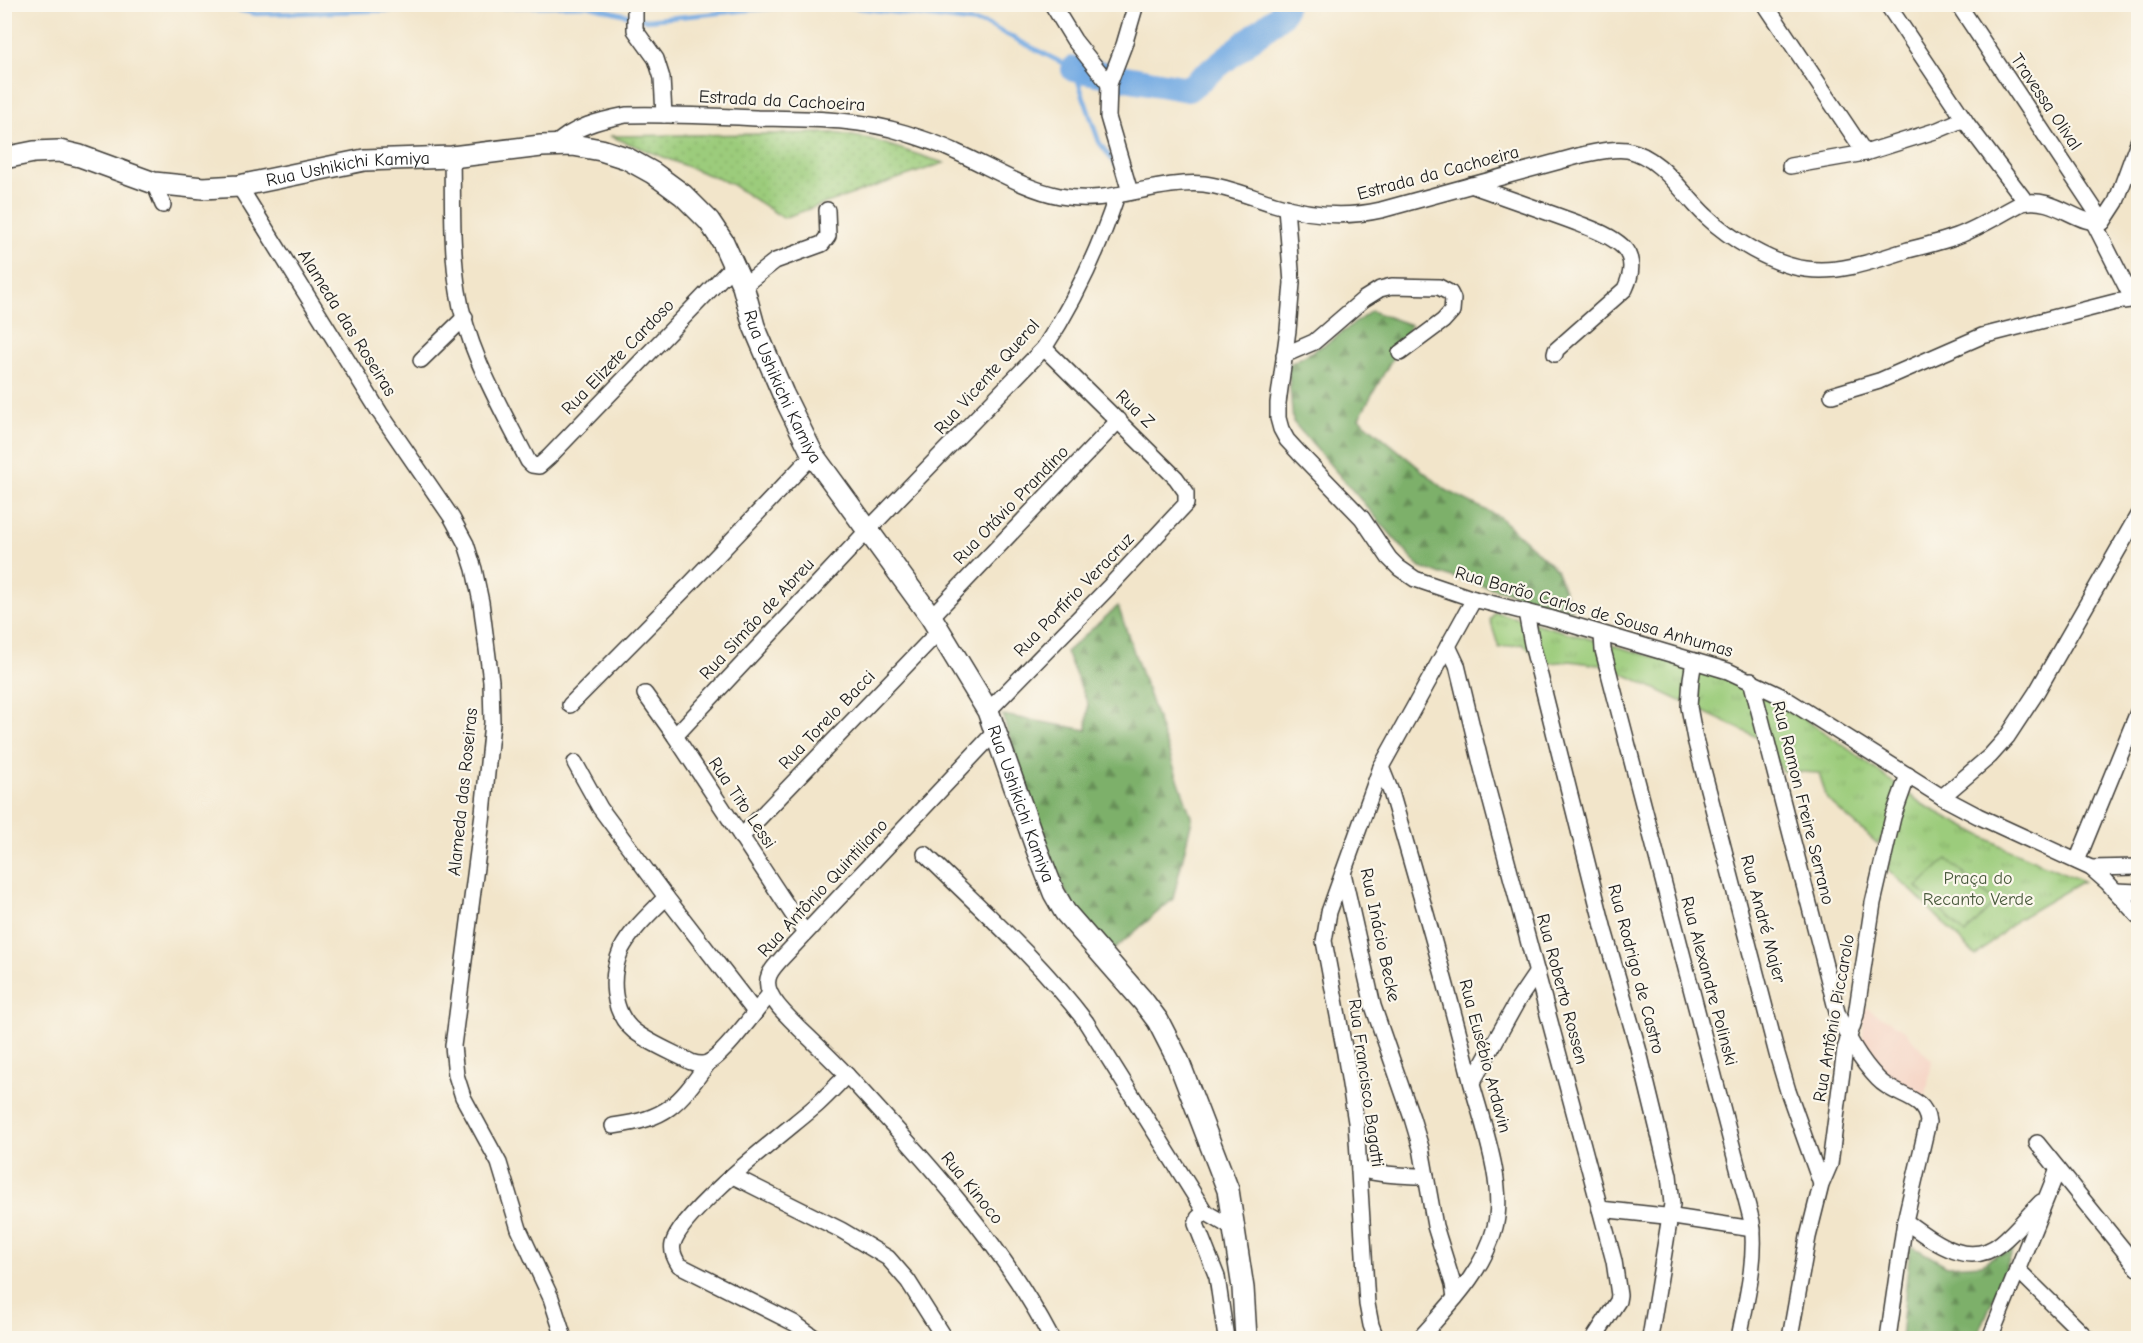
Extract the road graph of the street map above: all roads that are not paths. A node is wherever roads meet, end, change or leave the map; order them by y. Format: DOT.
graph roads {
  1 [pos="635,4"];
  2 [pos="1052,4"];
  3 [pos="1136,4"];
  4 [pos="1765,4"];
  5 [pos="1887,4"];
  6 [pos="1958,4"];
  7 [pos="1109,84"];
  8 [pos="664,115"];
  9 [pos="1964,119"];
  10 [pos="2139,142"];
  11 [pos="554,146"];
  12 [pos="1865,153"];
  13 [pos="452,157"];
  14 [pos="4,158"];
  15 [pos="1790,166"];
  16 [pos="154,183"];
  17 [pos="1471,185"];
  18 [pos="239,186"];
  19 [pos="1124,194"];
  20 [pos="2026,202"];
  21 [pos="163,205"];
  22 [pos="1286,207"];
  23 [pos="827,210"];
  24 [pos="2098,222"];
  25 [pos="734,265"];
  26 [pos="743,286"];
  27 [pos="2135,299"];
  28 [pos="465,317"];
  29 [pos="1044,348"];
  30 [pos="1400,353"];
  31 [pos="1556,354"];
  32 [pos="1284,355"];
  33 [pos="421,360"];
  34 [pos="1832,395"];
  35 [pos="1119,420"];
  36 [pos="813,454"];
  37 [pos="1186,504"];
  38 [pos="2139,515"];
  39 [pos="868,530"];
  40 [pos="1474,599"];
  41 [pos="1526,612"];
  42 [pos="936,623"];
  43 [pos="1602,635"];
  44 [pos="1448,646"];
  45 [pos="1694,661"];
  46 [pos="1751,680"];
  47 [pos="645,694"];
  48 [pos="570,705"];
  49 [pos="988,711"];
  50 [pos="2139,712"];
  51 [pos="996,731"];
  52 [pos="675,736"];
  53 [pos="576,763"];
  54 [pos="1381,767"];
  55 [pos="1908,775"];
  56 [pos="1942,797"];
  57 [pos="741,837"];
  58 [pos="925,854"];
  59 [pos="2077,861"];
  60 [pos="2139,867"];
  61 [pos="2091,868"];
  62 [pos="1343,870"];
  63 [pos="2116,891"];
  64 [pos="2139,892"];
  65 [pos="666,897"];
  66 [pos="2139,916"];
  67 [pos="805,933"];
  68 [pos="1537,972"];
  69 [pos="770,994"];
  70 [pos="755,1012"];
  71 [pos="1849,1038"];
  72 [pos="708,1063"];
  73 [pos="847,1075"];
  74 [pos="1472,1083"];
  75 [pos="613,1126"];
  76 [pos="2037,1143"];
  77 [pos="1359,1169"];
  78 [pos="2058,1169"];
  79 [pos="734,1176"];
  80 [pos="1426,1176"];
  81 [pos="1821,1184"];
  82 [pos="2046,1196"];
  83 [pos="1600,1209"];
  84 [pos="1205,1212"];
  85 [pos="1669,1216"];
  86 [pos="1905,1221"];
  87 [pos="1234,1229"];
  88 [pos="1753,1229"];
  89 [pos="2139,1268"];
  90 [pos="2018,1269"];
  91 [pos="1455,1298"];
  92 [pos="564,1338"];
  93 [pos="815,1338"];
  94 [pos="944,1338"];
  95 [pos="1051,1338"];
  96 [pos="1226,1338"];
  97 [pos="1246,1338"];
  98 [pos="1376,1338"];
  99 [pos="1420,1338"];
  100 [pos="1594,1338"];
  101 [pos="1650,1338"];
  102 [pos="1739,1338"];
  103 [pos="1790,1338"];
  104 [pos="1888,1338"];
  105 [pos="1990,1338"];
  106 [pos="2087,1338"];
  1 -- 8 [label="street"];
  2 -- 7 [label="street"];
  3 -- 7 [label="street"];
  4 -- 12 [label="street"];
  5 -- 9 [label="street"];
  6 -- 24 [label="street, Travessa Olival"];
  7 -- 19 [label="street"];
  8 -- 11 [label="street, Estrada da Cachoeira"];
  8 -- 19 [label="street, Estrada da Cachoeira"];
  9 -- 12 [label="street"];
  9 -- 20 [label="street"];
  10 -- 24 [label="street"];
  11 -- 13 [label="main road, Rua Ushikichi Kamiya"];
  11 -- 25 [label="main road, Rua Ushikichi Kamiya"];
  12 -- 15 [label="street"];
  13 -- 18 [label="main road, Rua Ushikichi Kamiya"];
  13 -- 28 [label="street"];
  14 -- 16 [label="main road, Rua Ushikichi Kamiya"];
  16 -- 18 [label="main road, Rua Ushikichi Kamiya"];
  16 -- 21 [label="street"];
  17 -- 20 [label="street, Estrada da Cachoeira"];
  17 -- 22 [label="street, Estrada da Cachoeira"];
  17 -- 31 [label="street"];
  18 -- 92 [label="street, Alameda das Roseiras"];
  19 -- 22 [label="street, Estrada da Cachoeira"];
  19 -- 29 [label="street, Rua Vicente Querol"];
  20 -- 24 [label="street"];
  22 -- 32 [label="street, Rua Barão Carlos de Sousa Anhumas"];
  23 -- 26 [label="street, Rua Ushikichi Kamiya"];
  24 -- 27 [label="street, Travessa Olival"];
  25 -- 26 [label="main road, Rua Ushikichi Kamiya"];
  25 -- 28 [label="street, Rua Elizete Cardoso"];
  26 -- 36 [label="main road, Rua Ushikichi Kamiya"];
  27 -- 34 [label="street"];
  28 -- 33 [label="street"];
  29 -- 35 [label="street, Rua Z"];
  29 -- 39 [label="street, Rua Vicente Querol"];
  30 -- 32 [label="street"];
  32 -- 40 [label="street, Rua Barão Carlos de Sousa Anhumas"];
  35 -- 37 [label="street, Rua Z"];
  35 -- 42 [label="street, Rua Otávio Prandino"];
  36 -- 39 [label="main road, Rua Ushikichi Kamiya"];
  36 -- 48 [label="street"];
  37 -- 49 [label="street, Rua Porfírio Veracruz"];
  38 -- 56 [label="street"];
  39 -- 42 [label="main road, Rua Ushikichi Kamiya"];
  39 -- 52 [label="street, Rua Simão de Abreu"];
  40 -- 41 [label="street, Rua Barão Carlos de Sousa Anhumas"];
  40 -- 44 [label="street, Rua Inácio Becke"];
  41 -- 43 [label="street, Rua Barão Carlos de Sousa Anhumas"];
  41 -- 85 [label="street, Rua Rodrigo de Castro"];
  42 -- 49 [label="main road, Rua Ushikichi Kamiya"];
  42 -- 57 [label="street, Rua Torelo Bacci"];
  43 -- 45 [label="street, Rua Barão Carlos de Sousa Anhumas"];
  43 -- 88 [label="street, Rua Alexandre Polinski"];
  44 -- 54 [label="street, Rua Inácio Becke"];
  44 -- 68 [label="street, Rua Roberto Rossen"];
  45 -- 46 [label="street, Rua Barão Carlos de Sousa Anhumas"];
  45 -- 81 [label="street, Rua André Majer"];
  46 -- 55 [label="street, Rua Barão Carlos de Sousa Anhumas"];
  46 -- 71 [label="street, Rua Ramon Freire Serrano"];
  47 -- 52 [label="street, Rua Tito Lessi"];
  49 -- 51 [label="main road, Rua Ushikichi Kamiya"];
  50 -- 59 [label="street"];
  51 -- 67 [label="street, Rua Antônio Quintiliano"];
  51 -- 87 [label="main road, Rua Ushikichi Kamiya"];
  52 -- 57 [label="street, Rua Tito Lessi"];
  53 -- 65 [label="street"];
  54 -- 62 [label="street, Rua Inácio Becke"];
  54 -- 74 [label="street, Rua Eusébio Ardavin"];
  55 -- 56 [label="street, Rua Barão Carlos de Sousa Anhumas"];
  55 -- 71 [label="street, Rua Antônio Piccarolo"];
  56 -- 59 [label="street, Rua Barão Carlos de Sousa Anhumas"];
  57 -- 67 [label="street, Rua Tito Lessi"];
  58 -- 84 [label="street"];
  59 -- 61 [label="street, Rua Barão Carlos de Sousa Anhumas"];
  60 -- 61 [label="street, Rua Barão Carlos de Sousa Anhumas"];
  61 -- 63 [label="street"];
  62 -- 77 [label="street, Rua Francisco Bagatti"];
  62 -- 80 [label="street, Rua Inácio Becke"];
  63 -- 64 [label="street"];
  63 -- 66 [label="street"];
  65 -- 70 [label="street"];
  65 -- 72 [label="street"];
  67 -- 69 [label="street, Rua Antônio Quintiliano"];
  68 -- 74 [label="street"];
  68 -- 83 [label="street, Rua Roberto Rossen"];
  69 -- 70 [label="street"];
  69 -- 73 [label="street"];
  70 -- 72 [label="street"];
  71 -- 81 [label="street, Rua Antônio Piccarolo"];
  71 -- 86 [label="street, Rua Ramon Freire Serrano"];
  72 -- 75 [label="street"];
  73 -- 79 [label="street"];
  73 -- 95 [label="street, Rua Kinoco"];
  74 -- 91 [label="street, Rua Eusébio Ardavin"];
  76 -- 78 [label="street"];
  77 -- 80 [label="street"];
  77 -- 98 [label="street, Rua Francisco Bagatti"];
  78 -- 82 [label="street"];
  78 -- 89 [label="street"];
  79 -- 93 [label="street"];
  79 -- 94 [label="street"];
  80 -- 91 [label="street, Rua Inácio Becke"];
  81 -- 103 [label="street, Rua Antônio Piccarolo"];
  82 -- 86 [label="street"];
  82 -- 90 [label="street"];
  83 -- 85 [label="street"];
  83 -- 100 [label="street, Rua Roberto Rossen"];
  84 -- 87 [label="street"];
  84 -- 96 [label="street"];
  85 -- 88 [label="street"];
  85 -- 101 [label="street, Rua Rodrigo de Castro"];
  86 -- 104 [label="street"];
  87 -- 97 [label="main road, Rua Ushikichi Kamiya"];
  88 -- 102 [label="street, Rua Alexandre Polinski"];
  90 -- 105 [label="street"];
  90 -- 106 [label="street"];
  91 -- 99 [label="street, Rua Eusébio Ardavin"];
}
